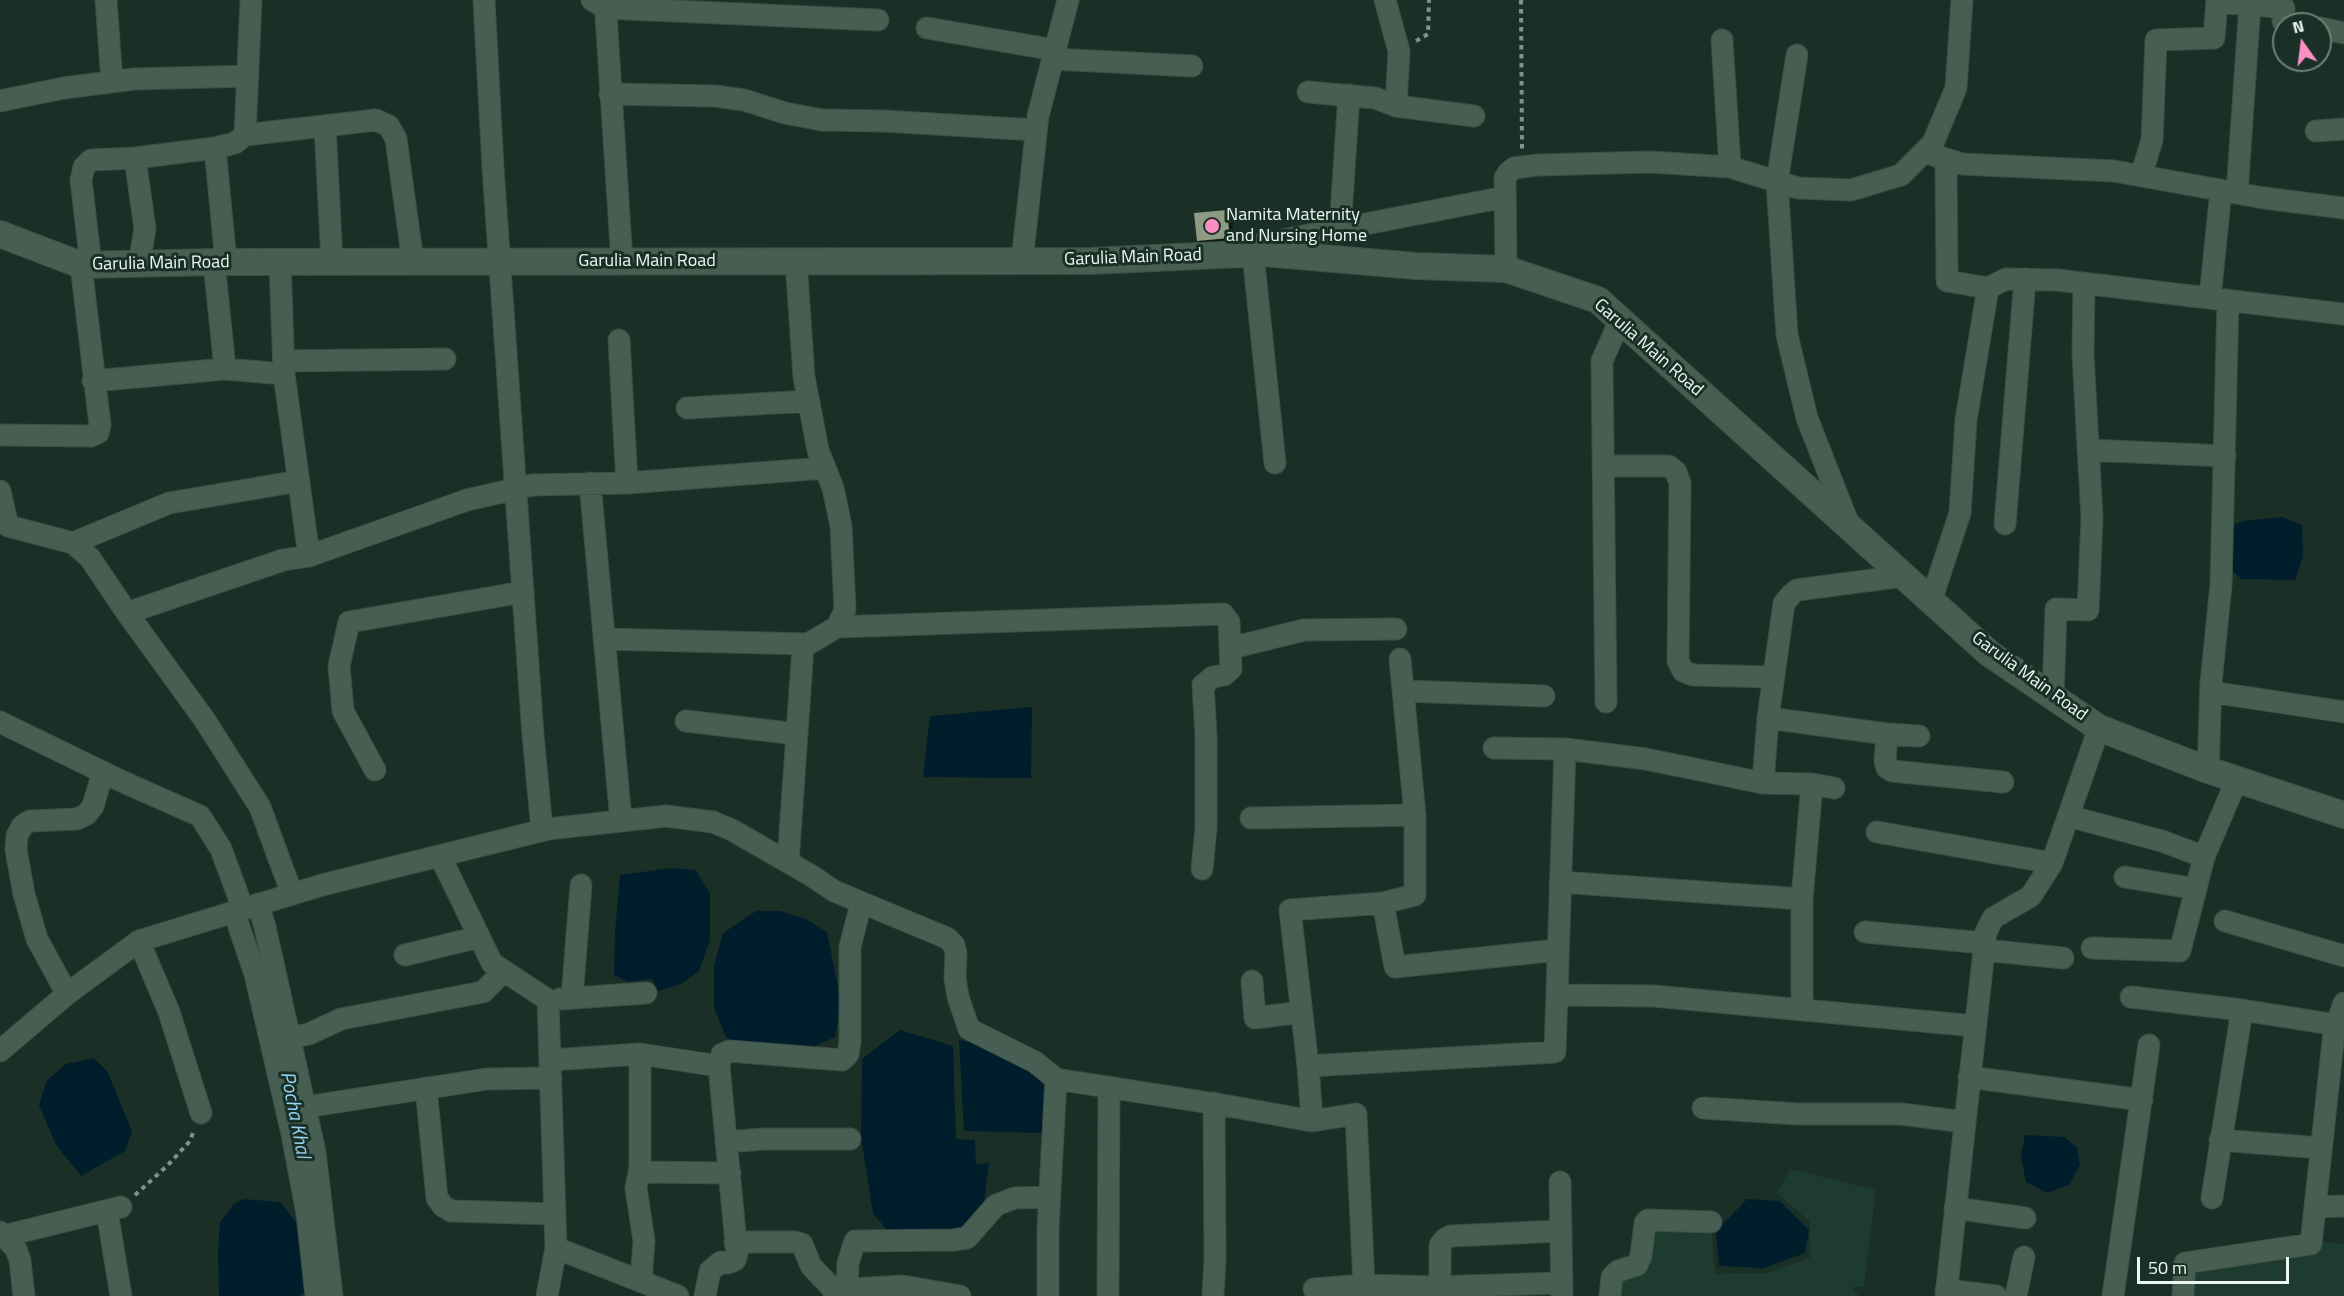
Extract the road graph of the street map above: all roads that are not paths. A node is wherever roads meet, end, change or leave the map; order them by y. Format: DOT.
graph roads {
  1 [pos="106,0"];
  2 [pos="251,0"];
  3 [pos="484,0"];
  4 [pos="1068,0"];
  5 [pos="1386,0"];
  6 [pos="1962,0"];
  7 [pos="2217,2"];
  8 [pos="601,3"];
  9 [pos="2250,3"];
  10 [pos="702,6"];
  11 [pos="2284,12"];
  12 [pos="878,20"];
  13 [pos="927,28"];
  14 [pos="1722,40"];
  15 [pos="1054,55"];
  16 [pos="1797,55"];
  17 [pos="1192,66"];
  18 [pos="248,76"];
  19 [pos="112,82"];
  20 [pos="1308,92"];
  21 [pos="610,94"];
  22 [pos="1349,95"];
  23 [pos="0,101"];
  24 [pos="1396,106"];
  25 [pos="1474,116"];
  26 [pos="325,126"];
  27 [pos="2344,129"];
  28 [pos="1036,130"];
  29 [pos="2316,131"];
  30 [pos="245,135"];
  31 [pos="215,148"];
  32 [pos="1924,152"];
  33 [pos="135,158"];
  34 [pos="1946,159"];
  35 [pos="1730,167"];
  36 [pos="2141,176"];
  37 [pos="1777,182"];
  38 [pos="2229,192"];
  39 [pos="1505,197"];
  40 [pos="2344,208"];
  41 [pos="1340,229"];
  42 [pos="0,236"];
  43 [pos="1243,254"];
  44 [pos="796,261"];
  45 [pos="1022,261"];
  46 [pos="220,262"];
  47 [pos="280,262"];
  48 [pos="332,262"];
  49 [pos="413,262"];
  50 [pos="500,262"];
  51 [pos="622,262"];
  52 [pos="139,264"];
  53 [pos="86,265"];
  54 [pos="1506,269"];
  55 [pos="2025,279"];
  56 [pos="2084,283"];
  57 [pos="1988,288"];
  58 [pos="2219,299"];
  59 [pos="2344,314"];
  60 [pos="1620,320"];
  61 [pos="620,340"];
  62 [pos="445,359"];
  63 [pos="284,367"];
  64 [pos="225,369"];
  65 [pos="93,381"];
  66 [pos="808,401"];
  67 [pos="687,408"];
  68 [pos="0,435"];
  69 [pos="2088,450"];
  70 [pos="2225,456"];
  71 [pos="1275,463"];
  72 [pos="1603,466"];
  73 [pos="825,468"];
  74 [pos="299,481"];
  75 [pos="590,483"];
  76 [pos="627,483"];
  77 [pos="516,489"];
  78 [pos="0,491"];
  79 [pos="2005,524"];
  80 [pos="1849,527"];
  81 [pos="4,528"];
  82 [pos="73,543"];
  83 [pos="309,556"];
  84 [pos="1903,576"];
  85 [pos="523,592"];
  86 [pos="1931,601"];
  87 [pos="127,613"];
  88 [pos="837,627"];
  89 [pos="1396,629"];
  90 [pos="604,639"];
  91 [pos="808,644"];
  92 [pos="1231,648"];
  93 [pos="1400,659"];
  94 [pos="1773,677"];
  95 [pos="1404,691"];
  96 [pos="2211,692"];
  97 [pos="1544,696"];
  98 [pos="2053,696"];
  99 [pos="1606,702"];
  100 [pos="2344,712"];
  101 [pos="1768,717"];
  102 [pos="686,721"];
  103 [pos="0,722"];
  104 [pos="2099,728"];
  105 [pos="796,734"];
  106 [pos="1887,734"];
  107 [pos="1919,736"];
  108 [pos="1494,748"];
  109 [pos="1565,749"];
  110 [pos="375,770"];
  111 [pos="2208,770"];
  112 [pos="103,772"];
  113 [pos="2237,779"];
  114 [pos="2003,782"];
  115 [pos="1763,783"];
  116 [pos="1812,784"];
  117 [pos="1834,788"];
  118 [pos="1414,815"];
  119 [pos="2344,815"];
  120 [pos="2068,816"];
  121 [pos="1251,818"];
  122 [pos="621,821"];
  123 [pos="542,830"];
  124 [pos="1876,832"];
  125 [pos="440,856"];
  126 [pos="2204,857"];
  127 [pos="788,862"];
  128 [pos="2052,862"];
  129 [pos="1202,869"];
  130 [pos="2125,877"];
  131 [pos="1560,882"];
  132 [pos="581,885"];
  133 [pos="2196,890"];
  134 [pos="292,894"];
  135 [pos="1802,898"];
  136 [pos="1383,903"];
  137 [pos="861,904"];
  138 [pos="245,908"];
  139 [pos="2225,921"];
  140 [pos="1865,932"];
  141 [pos="479,937"];
  142 [pos="139,941"];
  143 [pos="1984,946"];
  144 [pos="2092,948"];
  145 [pos="1558,950"];
  146 [pos="405,955"];
  147 [pos="2344,956"];
  148 [pos="2063,958"];
  149 [pos="504,971"];
  150 [pos="1252,981"];
  151 [pos="646,993"];
  152 [pos="67,994"];
  153 [pos="1559,995"];
  154 [pos="2132,997"];
  155 [pos="572,998"];
  156 [pos="548,1000"];
  157 [pos="2344,1003"];
  158 [pos="1802,1009"];
  159 [pos="2242,1010"];
  160 [pos="1302,1012"];
  161 [pos="2337,1024"];
  162 [pos="1975,1026"];
  163 [pos="290,1038"];
  164 [pos="2149,1045"];
  165 [pos="0,1051"];
  166 [pos="640,1054"];
  167 [pos="719,1066"];
  168 [pos="1308,1066"];
  169 [pos="551,1069"];
  170 [pos="1970,1077"];
  171 [pos="1056,1079"];
  172 [pos="1108,1087"];
  173 [pos="426,1088"];
  174 [pos="2336,1096"];
  175 [pos="2142,1100"];
  176 [pos="1214,1103"];
  177 [pos="305,1107"];
  178 [pos="1703,1108"];
  179 [pos="201,1113"];
  180 [pos="1312,1121"];
  181 [pos="1965,1122"];
  182 [pos="850,1139"];
  183 [pos="2220,1140"];
  184 [pos="726,1143"];
  185 [pos="2321,1148"];
  186 [pos="640,1172"];
  187 [pos="730,1173"];
  188 [pos="1560,1182"];
  189 [pos="1050,1197"];
  190 [pos="2212,1198"];
  191 [pos="2344,1206"];
  192 [pos="1955,1208"];
  193 [pos="2315,1208"];
  194 [pos="555,1214"];
  195 [pos="2025,1218"];
  196 [pos="1711,1222"];
  197 [pos="1561,1231"];
  198 [pos="2,1234"];
  199 [pos="735,1242"];
  200 [pos="556,1248"];
  201 [pos="2024,1257"];
  202 [pos="641,1281"];
  203 [pos="1364,1285"];
  204 [pos="1440,1287"];
  205 [pos="1314,1289"];
  206 [pos="1562,1289"];
  207 [pos="838,1292"];
  208 [pos="1946,1293"];
  209 [pos="665,1294"];
  210 [pos="24,1296"];
  211 [pos="121,1296"];
  212 [pos="316,1296"];
  213 [pos="332,1296"];
  214 [pos="547,1296"];
  215 [pos="705,1296"];
  216 [pos="960,1296"];
  217 [pos="1048,1296"];
  218 [pos="1108,1296"];
  219 [pos="1213,1296"];
  220 [pos="1610,1296"];
  221 [pos="1996,1296"];
  222 [pos="2016,1296"];
  223 [pos="2113,1296"];
  224 [pos="2182,1296"];
  1 -- 19 [label="street"];
  2 -- 18 [label="street"];
  3 -- 50 [label="street"];
  4 -- 15 [label="street"];
  5 -- 24 [label="street"];
  6 -- 32 [label="street"];
  7 -- 9 [label="street"];
  7 -- 36 [label="street"];
  8 -- 10 [label="street"];
  8 -- 21 [label="street"];
  9 -- 11 [label="street"];
  9 -- 38 [label="street"];
  10 -- 12 [label="street"];
  13 -- 15 [label="street"];
  14 -- 35 [label="street"];
  15 -- 17 [label="street"];
  15 -- 28 [label="street"];
  16 -- 37 [label="street"];
  18 -- 19 [label="street"];
  18 -- 30 [label="street"];
  19 -- 23 [label="street"];
  20 -- 22 [label="street"];
  21 -- 28 [label="street"];
  21 -- 51 [label="street"];
  22 -- 24 [label="street"];
  22 -- 41 [label="street"];
  24 -- 25 [label="street"];
  26 -- 30 [label="street"];
  26 -- 48 [label="street"];
  26 -- 49 [label="street"];
  27 -- 29 [label="street"];
  28 -- 45 [label="street"];
  30 -- 31 [label="street"];
  31 -- 33 [label="street"];
  31 -- 46 [label="street"];
  32 -- 34 [label="street"];
  32 -- 37 [label="street"];
  33 -- 52 [label="street"];
  33 -- 53 [label="street"];
  34 -- 36 [label="street"];
  34 -- 57 [label="street"];
  35 -- 37 [label="street"];
  35 -- 39 [label="street"];
  36 -- 38 [label="street"];
  37 -- 80 [label="street"];
  38 -- 40 [label="street"];
  38 -- 58 [label="street"];
  39 -- 41 [label="street"];
  39 -- 54 [label="street"];
  41 -- 43 [label="street"];
  42 -- 53 [label="street, Garulia Main Road"];
  43 -- 45 [label="street, Garulia Main Road"];
  43 -- 54 [label="street, Garulia Main Road"];
  43 -- 71 [label="street"];
  44 -- 45 [label="street, Garulia Main Road"];
  44 -- 51 [label="street, Garulia Main Road"];
  44 -- 66 [label="street"];
  46 -- 47 [label="street, Garulia Main Road"];
  46 -- 52 [label="street, Garulia Main Road"];
  46 -- 64 [label="street"];
  47 -- 48 [label="street, Garulia Main Road"];
  47 -- 63 [label="street"];
  48 -- 49 [label="street, Garulia Main Road"];
  49 -- 50 [label="street, Garulia Main Road"];
  50 -- 51 [label="street, Garulia Main Road"];
  50 -- 77 [label="street"];
  52 -- 53 [label="street, Garulia Main Road"];
  53 -- 65 [label="street"];
  54 -- 60 [label="street, Garulia Main Road"];
  55 -- 56 [label="street"];
  55 -- 57 [label="street"];
  55 -- 79 [label="street"];
  56 -- 58 [label="street"];
  56 -- 69 [label="street"];
  57 -- 86 [label="street"];
  58 -- 59 [label="street"];
  58 -- 70 [label="street"];
  60 -- 72 [label="street"];
  60 -- 80 [label="street, Garulia Main Road"];
  61 -- 76 [label="street"];
  62 -- 63 [label="street"];
  63 -- 64 [label="street"];
  63 -- 74 [label="street"];
  64 -- 65 [label="street"];
  65 -- 68 [label="street"];
  66 -- 67 [label="street"];
  66 -- 73 [label="street"];
  69 -- 70 [label="street"];
  69 -- 98 [label="street"];
  70 -- 96 [label="street"];
  72 -- 94 [label="street"];
  72 -- 99 [label="street"];
  73 -- 76 [label="street"];
  73 -- 88 [label="street"];
  74 -- 82 [label="street"];
  74 -- 83 [label="street"];
  75 -- 76 [label="street"];
  75 -- 77 [label="street"];
  75 -- 90 [label="street"];
  77 -- 83 [label="street"];
  77 -- 85 [label="street"];
  78 -- 81 [label="street"];
  80 -- 84 [label="street, Garulia Main Road"];
  81 -- 82 [label="street"];
  82 -- 87 [label="street"];
  83 -- 87 [label="street"];
  84 -- 86 [label="street, Garulia Main Road"];
  84 -- 94 [label="street"];
  85 -- 110 [label="street"];
  85 -- 123 [label="street"];
  86 -- 98 [label="street, Garulia Main Road"];
  87 -- 134 [label="street"];
  88 -- 91 [label="street"];
  88 -- 92 [label="street"];
  89 -- 92 [label="street"];
  90 -- 91 [label="street"];
  90 -- 122 [label="street"];
  91 -- 105 [label="street"];
  92 -- 129 [label="street"];
  93 -- 95 [label="street"];
  94 -- 101 [label="street"];
  95 -- 97 [label="street"];
  95 -- 118 [label="street"];
  96 -- 100 [label="street"];
  96 -- 111 [label="street"];
  98 -- 104 [label="street, Garulia Main Road"];
  101 -- 106 [label="street"];
  101 -- 115 [label="street"];
  102 -- 105 [label="street"];
  103 -- 112 [label="street"];
  104 -- 111 [label="street, Garulia Main Road"];
  104 -- 120 [label="street"];
  105 -- 127 [label="street"];
  106 -- 107 [label="street"];
  106 -- 114 [label="street"];
  108 -- 109 [label="street"];
  109 -- 115 [label="street"];
  109 -- 131 [label="street"];
  111 -- 113 [label="street, Garulia Main Road"];
  112 -- 138 [label="street"];
  112 -- 152 [label="street"];
  113 -- 119 [label="street, Garulia Main Road"];
  113 -- 126 [label="street"];
  115 -- 116 [label="street"];
  116 -- 117 [label="street"];
  116 -- 135 [label="street"];
  118 -- 121 [label="street"];
  118 -- 136 [label="street"];
  120 -- 126 [label="street"];
  120 -- 128 [label="street"];
  122 -- 123 [label="street"];
  122 -- 127 [label="street"];
  123 -- 125 [label="street"];
  124 -- 128 [label="street"];
  125 -- 134 [label="street"];
  125 -- 141 [label="street"];
  126 -- 133 [label="street"];
  127 -- 137 [label="street"];
  128 -- 143 [label="street"];
  130 -- 133 [label="street"];
  131 -- 135 [label="street"];
  131 -- 145 [label="street"];
  132 -- 155 [label="street"];
  133 -- 144 [label="street"];
  134 -- 138 [label="street"];
  135 -- 158 [label="street"];
  136 -- 145 [label="street"];
  136 -- 160 [label="street"];
  137 -- 167 [label="street"];
  137 -- 171 [label="street"];
  138 -- 142 [label="street"];
  138 -- 163 [label="street"];
  138 -- 212 [label="street"];
  139 -- 147 [label="street"];
  140 -- 143 [label="street"];
  141 -- 146 [label="street"];
  141 -- 149 [label="street"];
  142 -- 152 [label="street"];
  142 -- 179 [label="street"];
  143 -- 148 [label="street"];
  143 -- 162 [label="street"];
  145 -- 153 [label="street"];
  149 -- 156 [label="street"];
  149 -- 163 [label="street"];
  150 -- 160 [label="street"];
  151 -- 155 [label="street"];
  152 -- 165 [label="street"];
  153 -- 158 [label="street"];
  153 -- 168 [label="street"];
  154 -- 159 [label="street"];
  155 -- 156 [label="street"];
  156 -- 169 [label="street"];
  157 -- 161 [label="street"];
  158 -- 162 [label="street"];
  159 -- 161 [label="street"];
  159 -- 183 [label="street"];
  160 -- 168 [label="street"];
  161 -- 174 [label="street"];
  162 -- 170 [label="street"];
  163 -- 177 [label="street"];
  164 -- 175 [label="street"];
  166 -- 167 [label="street"];
  166 -- 169 [label="street"];
  166 -- 186 [label="street"];
  167 -- 184 [label="street"];
  168 -- 180 [label="street"];
  169 -- 173 [label="street"];
  169 -- 194 [label="street"];
  170 -- 175 [label="street"];
  170 -- 181 [label="street"];
  171 -- 172 [label="street"];
  171 -- 189 [label="street"];
  172 -- 176 [label="street"];
  172 -- 218 [label="street"];
  173 -- 177 [label="street"];
  173 -- 194 [label="street"];
  174 -- 185 [label="street"];
  175 -- 223 [label="street"];
  176 -- 180 [label="street"];
  176 -- 219 [label="street"];
  177 -- 213 [label="street"];
  178 -- 181 [label="street"];
  180 -- 203 [label="street"];
  181 -- 192 [label="street"];
  182 -- 184 [label="street"];
  183 -- 185 [label="street"];
  183 -- 190 [label="street"];
  184 -- 187 [label="street"];
  185 -- 193 [label="street"];
  186 -- 187 [label="street"];
  186 -- 202 [label="street"];
  187 -- 199 [label="street"];
  188 -- 197 [label="street"];
  189 -- 207 [label="street"];
  189 -- 217 [label="street"];
  191 -- 193 [label="street"];
  192 -- 195 [label="street"];
  192 -- 208 [label="street"];
  193 -- 224 [label="street"];
  194 -- 200 [label="street"];
  196 -- 220 [label="street"];
  197 -- 204 [label="street"];
  197 -- 206 [label="street"];
  198 -- 210 [label="street"];
  198 -- 211 [label="street"];
  199 -- 207 [label="street"];
  199 -- 215 [label="street"];
  200 -- 202 [label="street"];
  200 -- 214 [label="street"];
  201 -- 222 [label="street"];
  202 -- 209 [label="street"];
  203 -- 204 [label="street"];
  203 -- 205 [label="street"];
  204 -- 206 [label="street"];
  207 -- 216 [label="street"];
  208 -- 221 [label="street"];
}
